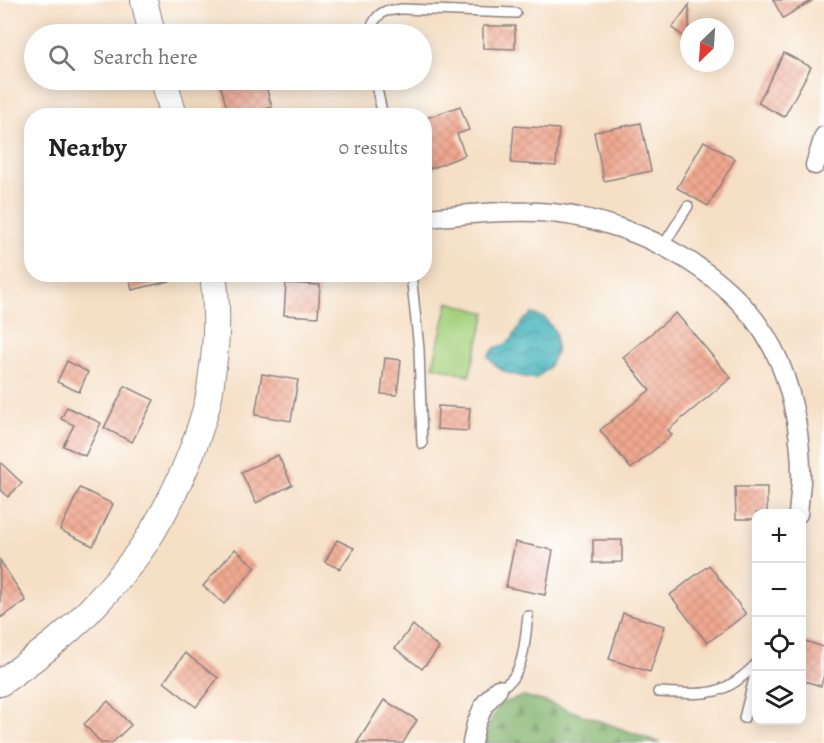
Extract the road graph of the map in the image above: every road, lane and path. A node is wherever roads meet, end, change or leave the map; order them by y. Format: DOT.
graph roads {
  1 [pos="144,0"];
  2 [pos="516,13"];
  3 [pos="150,24"];
  4 [pos="373,24"];
  5 [pos="168,90"];
  6 [pos="377,90"];
  7 [pos="172,108"];
  8 [pos="381,108"];
  9 [pos="824,136"];
  10 [pos="815,165"];
  11 [pos="688,206"];
  12 [pos="432,217"];
  13 [pos="663,246"];
  14 [pos="214,282"];
  15 [pos="412,282"];
  16 [pos="422,444"];
  17 [pos="798,509"];
  18 [pos="528,616"];
  19 [pos="752,668"];
  20 [pos="756,671"];
  21 [pos="0,683"];
  22 [pos="498,689"];
  23 [pos="658,692"];
  24 [pos="744,718"];
  25 [pos="472,743"];
  1 -- 3 [label="street"];
  2 -- 4 [label="lane"];
  5 -- 7 [label="street"];
  6 -- 8 [label="lane"];
  9 -- 10 [label="street"];
  11 -- 13 [label="lane"];
  12 -- 13 [label="street"];
  13 -- 17 [label="street"];
  14 -- 21 [label="street"];
  15 -- 16 [label="lane"];
  18 -- 22 [label="lane"];
  19 -- 23 [label="lane"];
  20 -- 24 [label="lane"];
  22 -- 25 [label="street"];
}
